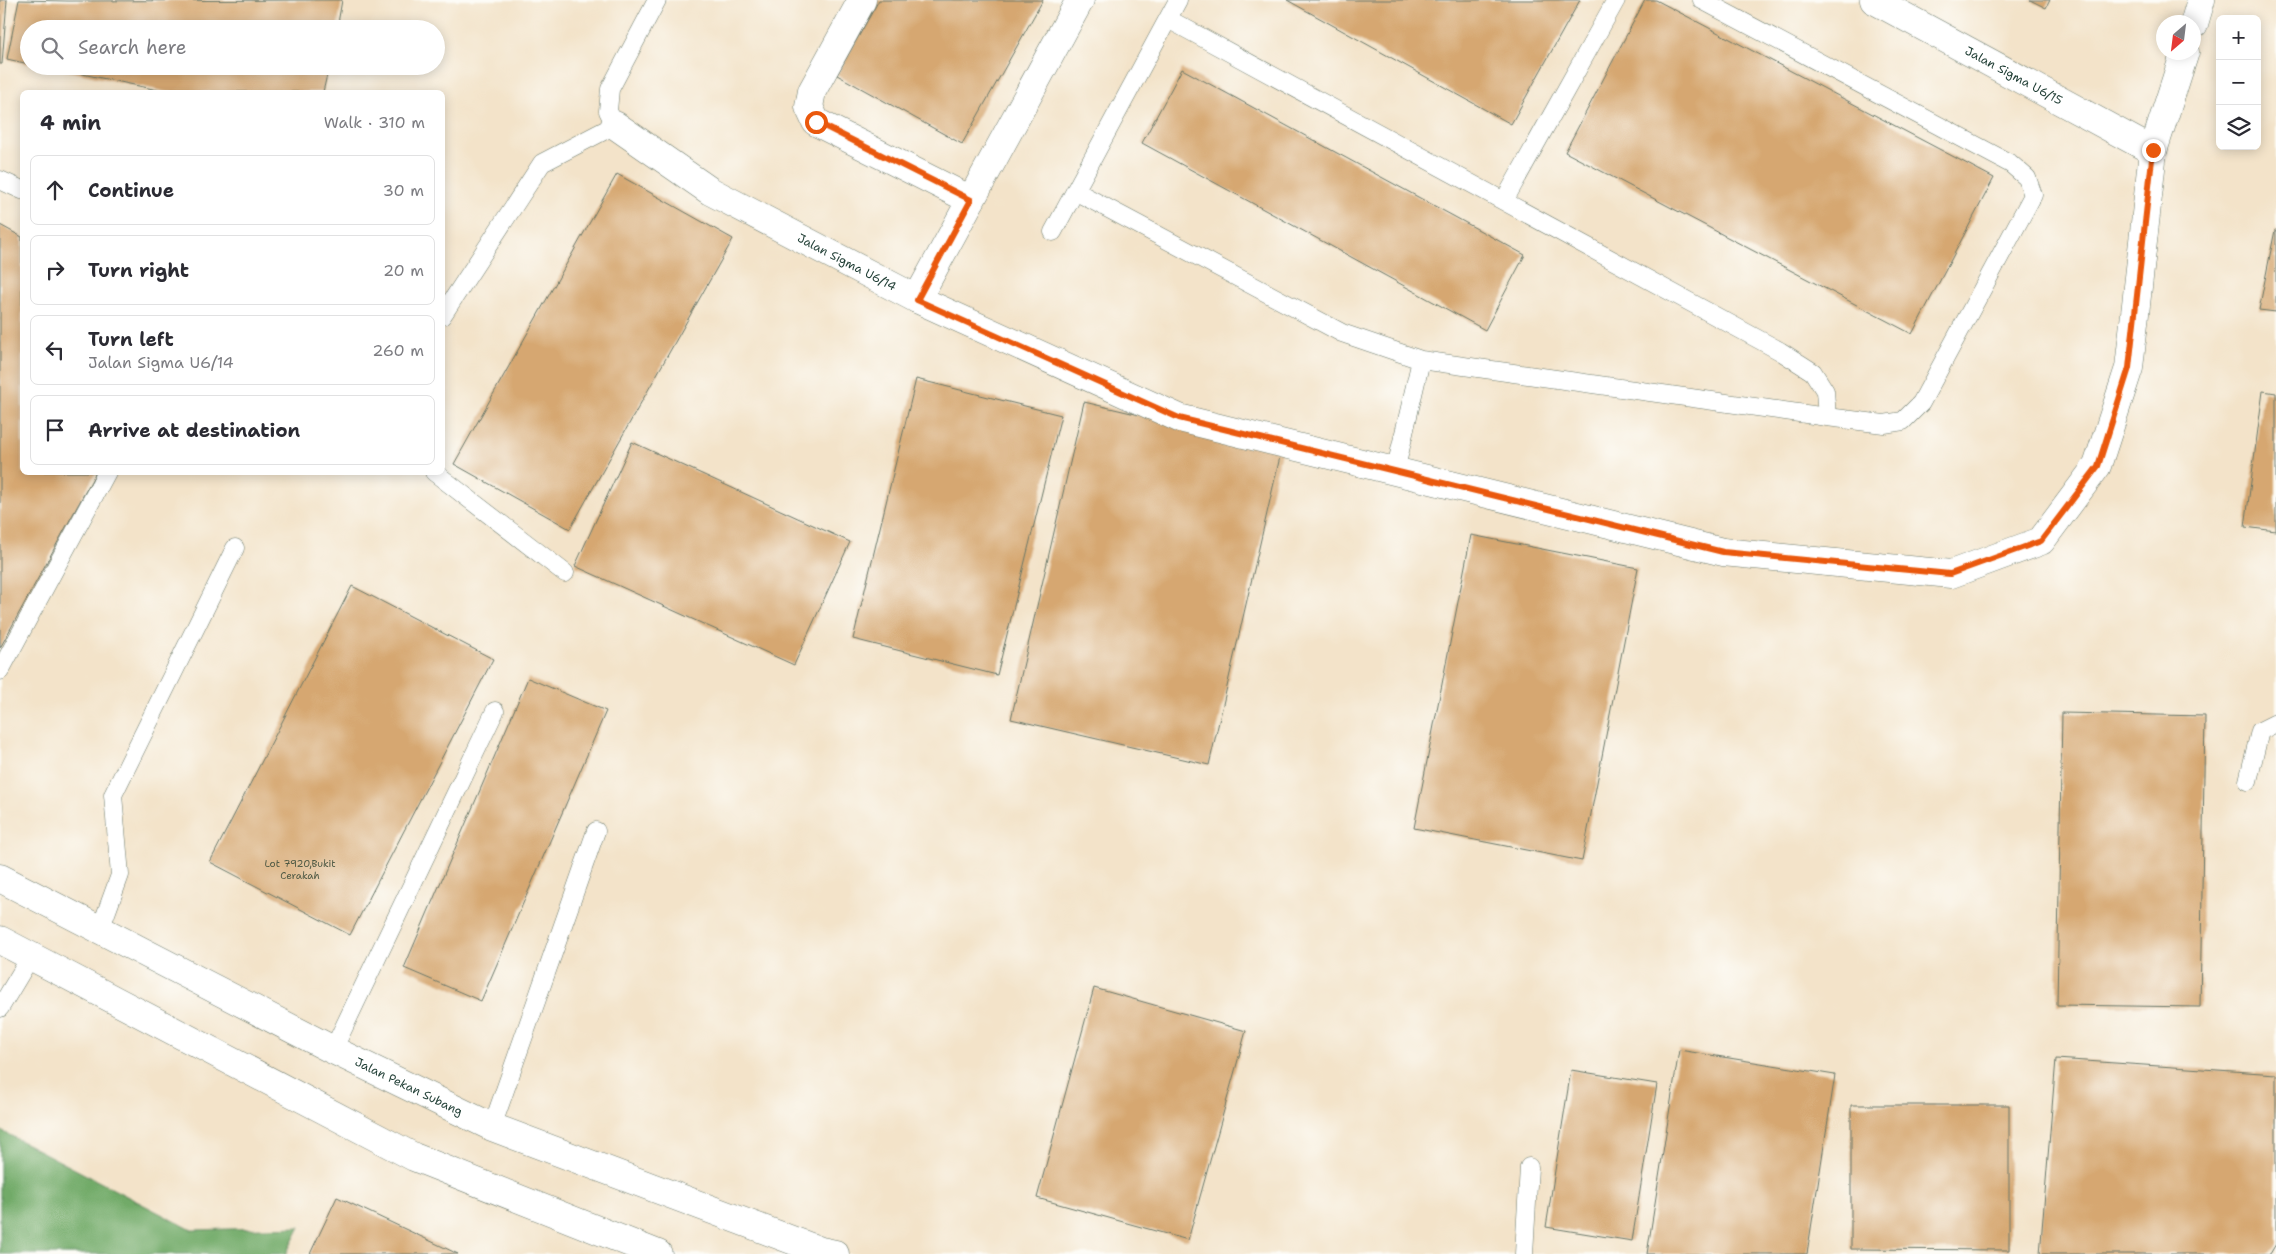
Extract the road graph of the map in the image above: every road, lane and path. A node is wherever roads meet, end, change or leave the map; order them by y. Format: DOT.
graph roads {
  1 [pos="657,0"];
  2 [pos="862,0"];
  3 [pos="1080,0"];
  4 [pos="1178,0"];
  5 [pos="1616,0"];
  6 [pos="1702,0"];
  7 [pos="1874,0"];
  8 [pos="2201,0"];
  9 [pos="2197,15"];
  10 [pos="1168,19"];
  11 [pos="2181,60"];
  12 [pos="615,125"];
  13 [pos="2153,150"];
  14 [pos="0,180"];
  15 [pos="20,189"];
  16 [pos="1075,191"];
  17 [pos="971,200"];
  18 [pos="1504,201"];
  19 [pos="1053,232"];
  20 [pos="917,300"];
  21 [pos="445,311"];
  22 [pos="1421,360"];
  23 [pos="1827,417"];
  24 [pos="1395,472"];
  25 [pos="105,475"];
  26 [pos="438,475"];
  27 [pos="235,548"];
  28 [pos="564,573"];
  29 [pos="0,671"];
  30 [pos="495,712"];
  31 [pos="2276,722"];
  32 [pos="2248,781"];
  33 [pos="596,831"];
  34 [pos="0,878"];
  35 [pos="100,930"];
  36 [pos="0,940"];
  37 [pos="31,956"];
  38 [pos="0,1008"];
  39 [pos="333,1050"];
  40 [pos="492,1126"];
  41 [pos="1529,1167"];
  42 [pos="658,1254"];
  43 [pos="835,1254"];
  44 [pos="1524,1254"];
  1 -- 12 [label="lane"];
  2 -- 17 [label="street"];
  3 -- 17 [label="street"];
  4 -- 10 [label="lane"];
  5 -- 18 [label="lane"];
  6 -- 23 [label="lane"];
  7 -- 13 [label="street, Jalan Sigma U6/15"];
  8 -- 9 [label="street"];
  10 -- 16 [label="lane"];
  10 -- 18 [label="lane"];
  11 -- 13 [label="street, Jalan Sigma U6/14"];
  12 -- 20 [label="street, Jalan Sigma U6/14"];
  12 -- 21 [label="lane"];
  13 -- 24 [label="street, Jalan Sigma U6/14"];
  14 -- 15 [label="lane"];
  16 -- 19 [label="lane"];
  16 -- 22 [label="lane"];
  17 -- 20 [label="street"];
  18 -- 23 [label="lane"];
  20 -- 24 [label="street, Jalan Sigma U6/14"];
  22 -- 23 [label="lane"];
  22 -- 24 [label="lane"];
  25 -- 29 [label="lane"];
  26 -- 28 [label="lane"];
  27 -- 35 [label="lane"];
  30 -- 39 [label="lane"];
  31 -- 32 [label="lane"];
  33 -- 40 [label="lane"];
  34 -- 35 [label="street, Jalan Pekan Subang"];
  35 -- 39 [label="street, Jalan Pekan Subang"];
  36 -- 37 [label="street"];
  37 -- 38 [label="lane"];
  37 -- 42 [label="street"];
  39 -- 40 [label="street, Jalan Pekan Subang"];
  40 -- 43 [label="street, Jalan Pekan Subang"];
  41 -- 44 [label="lane"];
}
